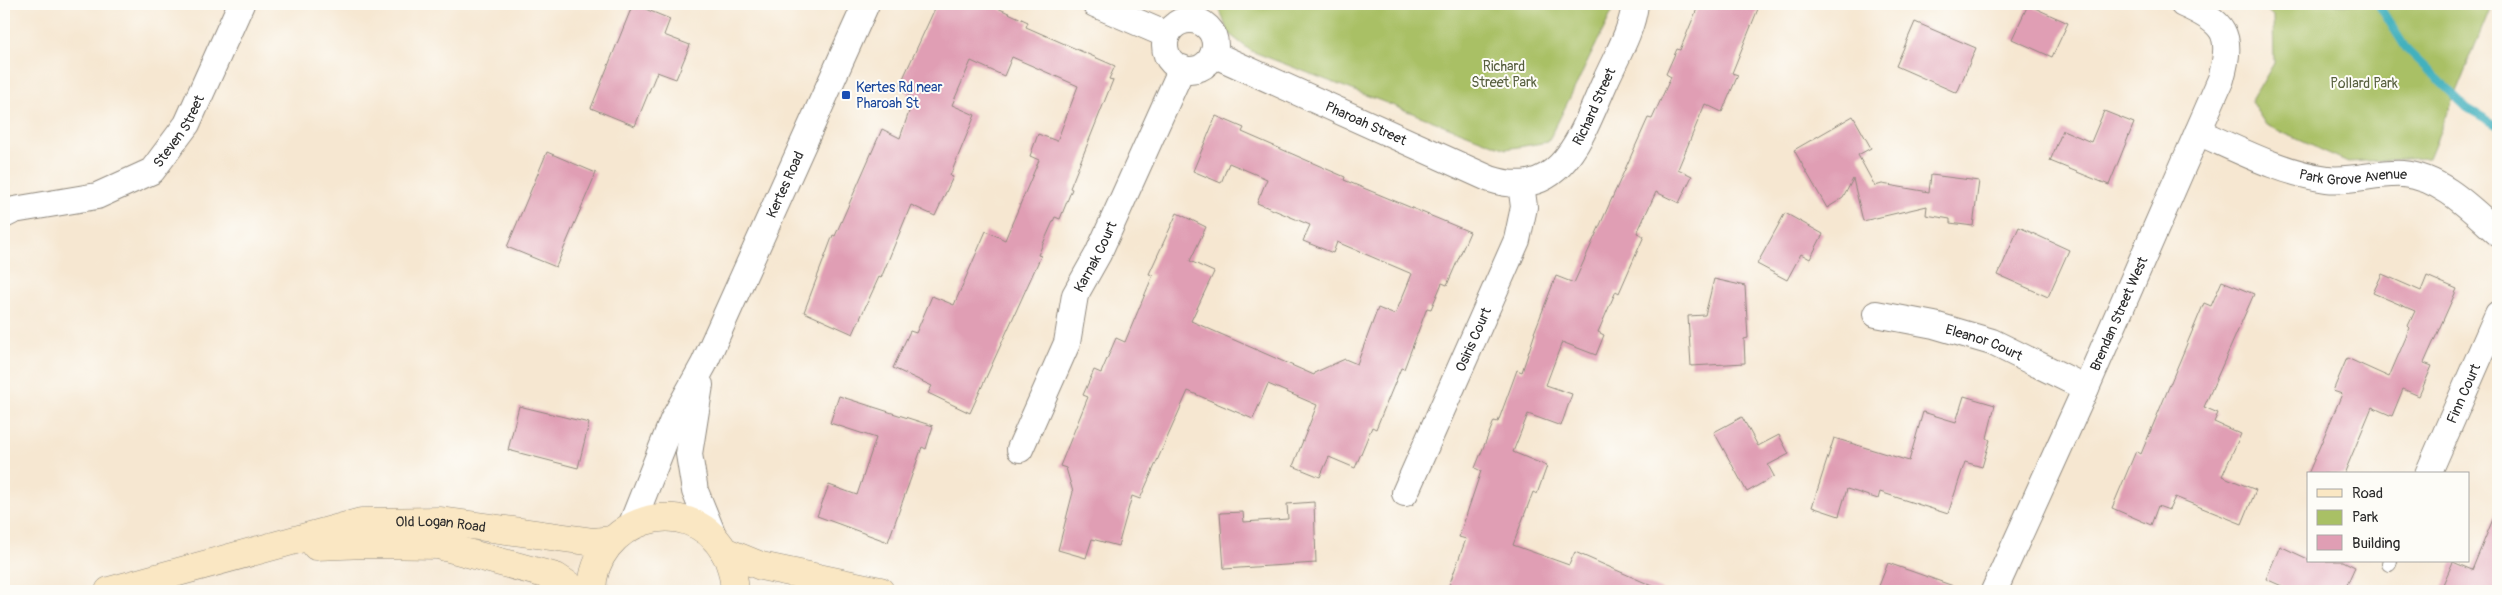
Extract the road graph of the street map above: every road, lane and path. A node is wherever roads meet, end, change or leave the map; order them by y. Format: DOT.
graph roads {
  1 [pos="241,4"];
  2 [pos="866,4"];
  3 [pos="1095,4"];
  4 [pos="1635,4"];
  5 [pos="2183,4"];
  6 [pos="1205,13"];
  7 [pos="1167,35"];
  8 [pos="1213,54"];
  9 [pos="1182,68"];
  10 [pos="2198,132"];
  11 [pos="1521,184"];
  12 [pos="4,215"];
  13 [pos="2498,232"];
  14 [pos="1876,314"];
  15 [pos="2498,314"];
  16 [pos="704,364"];
  17 [pos="2086,388"];
  18 [pos="1020,449"];
  19 [pos="2429,472"];
  20 [pos="1405,493"];
  21 [pos="621,533"];
  22 [pos="720,545"];
  23 [pos="272,548"];
  24 [pos="108,591"];
  25 [pos="577,591"];
  26 [pos="592,591"];
  27 [pos="736,591"];
  28 [pos="880,591"];
  29 [pos="1994,591"];
  1 -- 12 [label="street, Steven Street"];
  2 -- 16 [label="street, Kertes Road"];
  3 -- 7 [label="street"];
  4 -- 11 [label="street, Richard Street"];
  5 -- 10 [label="street, Brendan Street West"];
  6 -- 7 [label="street"];
  6 -- 8 [label="street"];
  7 -- 9 [label="street"];
  8 -- 9 [label="street"];
  8 -- 11 [label="street, Pharoah Street"];
  9 -- 18 [label="street, Karnak Court"];
  10 -- 13 [label="street, Park Grove Avenue"];
  10 -- 17 [label="street, Brendan Street West"];
  11 -- 20 [label="street, Osiris Court"];
  14 -- 17 [label="street, Eleanor Court"];
  15 -- 19 [label="street, Finn Court"];
  16 -- 21 [label="street, Kertes Road"];
  16 -- 22 [label="street, Kertes Road"];
  17 -- 29 [label="street, Brendan Street West"];
  21 -- 22 [label="main road, Old Logan Road"];
  21 -- 23 [label="main road, Old Logan Road"];
  21 -- 26 [label="main road"];
  22 -- 27 [label="main road"];
  22 -- 28 [label="main road"];
  23 -- 24 [label="main road, Old Logan Road"];
  23 -- 25 [label="main road, Old Logan Road"];
}
